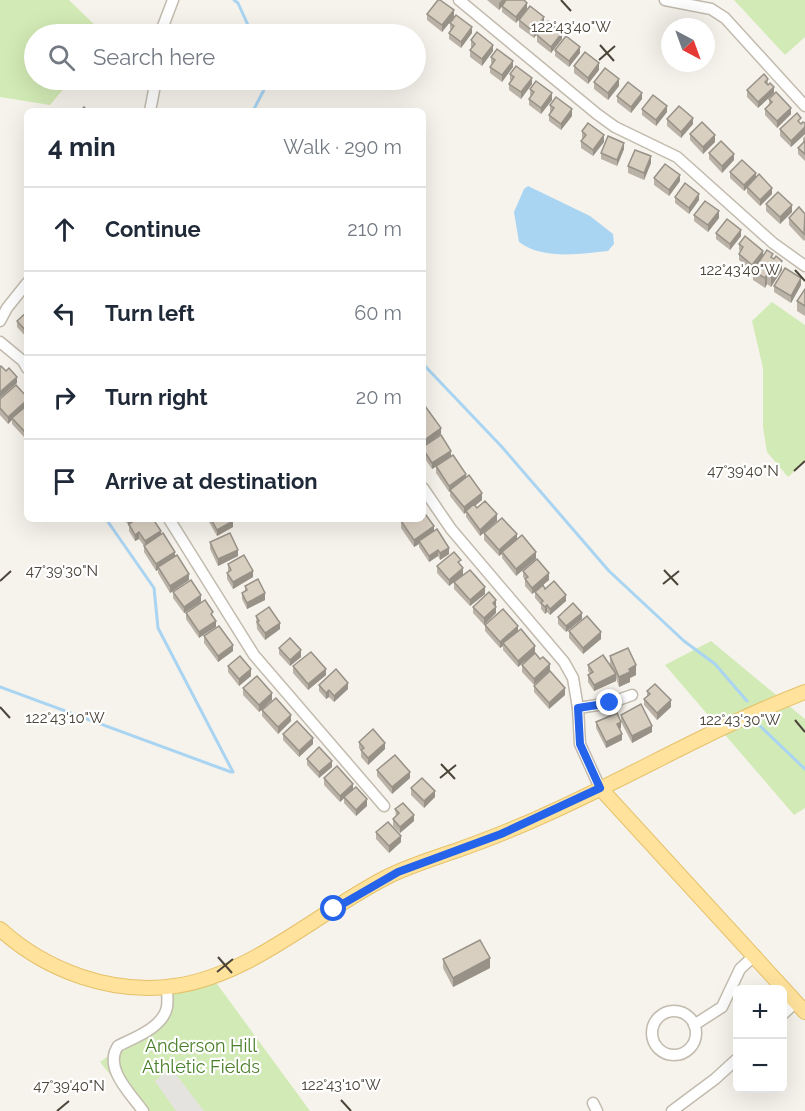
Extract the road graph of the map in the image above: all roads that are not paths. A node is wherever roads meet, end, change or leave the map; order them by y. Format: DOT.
graph roads {
  1 [pos="173,0"];
  2 [pos="459,0"];
  3 [pos="665,0"];
  4 [pos="164,24"];
  5 [pos="154,90"];
  6 [pos="805,106"];
  7 [pos="151,108"];
  8 [pos="805,266"];
  9 [pos="24,287"];
  10 [pos="0,321"];
  11 [pos="0,342"];
  12 [pos="24,363"];
  13 [pos="426,492"];
  14 [pos="171,522"];
  15 [pos="805,692"];
  16 [pos="632,695"];
  17 [pos="578,708"];
  18 [pos="600,788"];
  19 [pos="384,806"];
  20 [pos="0,928"];
  21 [pos="755,955"];
  22 [pos="167,987"];
  23 [pos="801,1007"];
  24 [pos="787,1013"];
  25 [pos="694,1025"];
  26 [pos="733,1063"];
  27 [pos="143,1111"];
  28 [pos="672,1111"];
  1 -- 4 [label="street"];
  2 -- 8 [label="street"];
  3 -- 6 [label="street"];
  5 -- 7 [label="street"];
  9 -- 10 [label="street"];
  11 -- 12 [label="street"];
  13 -- 17 [label="street"];
  14 -- 19 [label="street"];
  15 -- 18 [label="main road"];
  16 -- 17 [label="street"];
  17 -- 18 [label="street"];
  18 -- 21 [label="main road"];
  18 -- 22 [label="main road"];
  20 -- 22 [label="main road"];
  21 -- 23 [label="main road"];
  21 -- 25 [label="street"];
  22 -- 27 [label="street"];
  23 -- 24 [label="street"];
  25 -- 25 [label="street"];
  26 -- 28 [label="street"];
}
